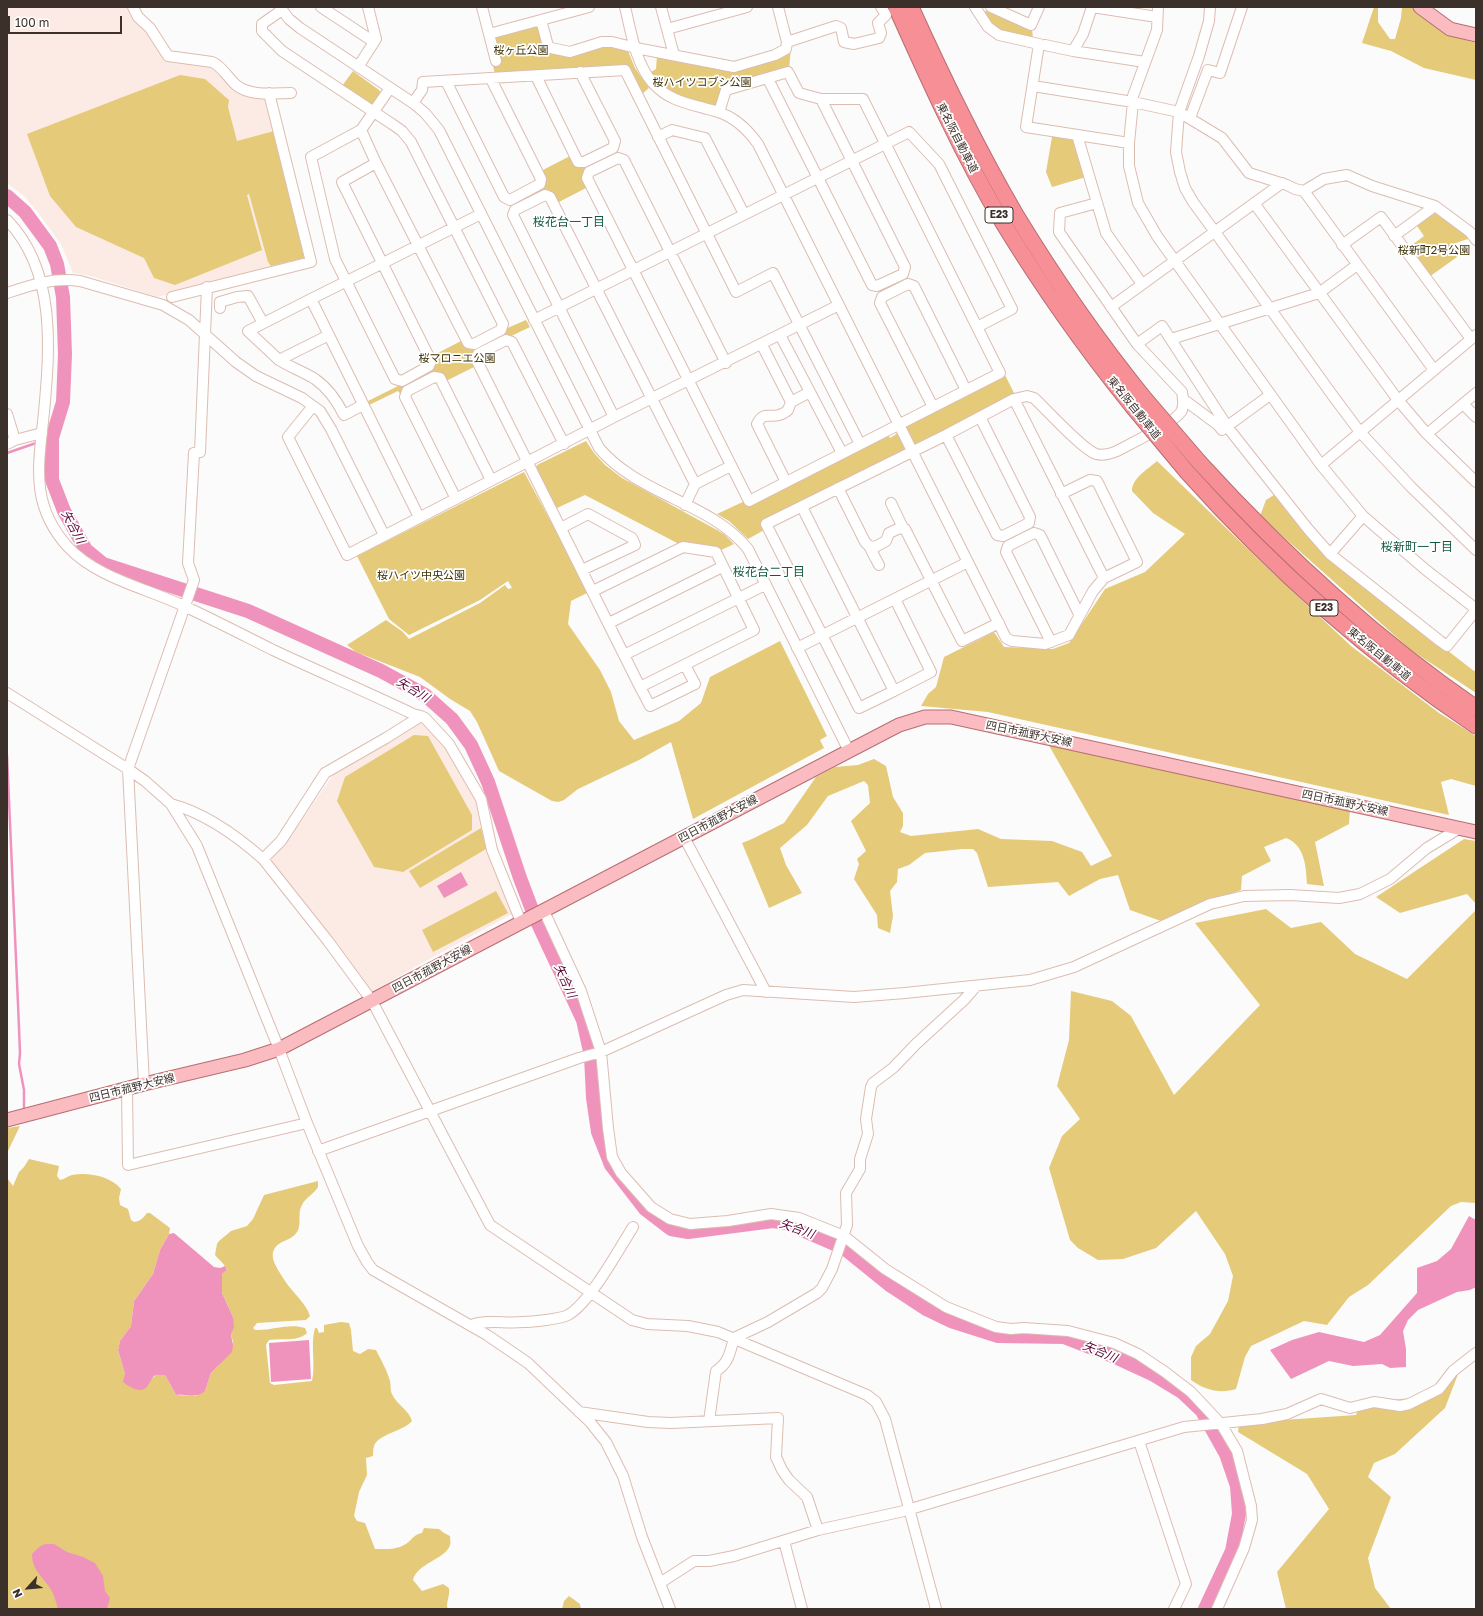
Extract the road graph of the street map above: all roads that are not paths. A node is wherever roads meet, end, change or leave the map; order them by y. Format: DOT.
graph roads {
  1 [pos="133,7"];
  2 [pos="321,7"];
  3 [pos="368,7"];
  4 [pos="482,7"];
  5 [pos="588,7"];
  6 [pos="625,7"];
  7 [pos="661,7"];
  8 [pos="747,7"];
  9 [pos="779,7"];
  10 [pos="880,7"];
  11 [pos="896,7"];
  12 [pos="911,7"];
  13 [pos="975,7"];
  14 [pos="991,7"];
  15 [pos="1040,7"];
  16 [pos="1092,7"];
  17 [pos="1210,7"];
  18 [pos="1242,7"];
  19 [pos="1420,7"];
  20 [pos="281,8"];
  21 [pos="1158,12"];
  22 [pos="541,20"];
  23 [pos="667,29"];
  24 [pos="490,34"];
  25 [pos="1476,36"];
  26 [pos="374,42"];
  27 [pos="787,42"];
  28 [pos="1046,46"];
  29 [pos="636,48"];
  30 [pos="1073,51"];
  31 [pos="674,55"];
  32 [pos="496,61"];
  33 [pos="1145,62"];
  34 [pos="358,67"];
  35 [pos="580,72"];
  36 [pos="536,76"];
  37 [pos="491,79"];
  38 [pos="768,79"];
  39 [pos="446,81"];
  40 [pos="1033,86"];
  41 [pos="390,88"];
  42 [pos="269,93"];
  43 [pos="291,93"];
  44 [pos="821,99"];
  45 [pos="1133,102"];
  46 [pos="413,103"];
  47 [pos="373,111"];
  48 [pos="719,112"];
  49 [pos="1179,112"];
  50 [pos="1190,118"];
  51 [pos="361,130"];
  52 [pos="1077,135"];
  53 [pos="658,137"];
  54 [pos="1128,143"];
  55 [pos="885,144"];
  56 [pos="851,161"];
  57 [pos="376,163"];
  58 [pos="818,178"];
  59 [pos="1282,183"];
  60 [pos="1304,191"];
  61 [pos="783,194"];
  62 [pos="1096,203"];
  63 [pos="1254,203"];
  64 [pos="1435,206"];
  65 [pos="481,214"];
  66 [pos="744,214"];
  67 [pos="7,220"];
  68 [pos="455,227"];
  69 [pos="1214,232"];
  70 [pos="707,234"];
  71 [pos="1394,236"];
  72 [pos="1476,240"];
  73 [pos="418,245"];
  74 [pos="1342,245"];
  75 [pos="670,252"];
  76 [pos="1174,260"];
  77 [pos="382,263"];
  78 [pos="1357,265"];
  79 [pos="633,270"];
  80 [pos="903,274"];
  81 [pos="41,282"];
  82 [pos="347,282"];
  83 [pos="908,284"];
  84 [pos="1142,284"];
  85 [pos="878,286"];
  86 [pos="207,287"];
  87 [pos="596,289"];
  88 [pos="7,293"];
  89 [pos="1319,293"];
  90 [pos="172,297"];
  91 [pos="882,297"];
  92 [pos="311,299"];
  93 [pos="839,306"];
  94 [pos="560,307"];
  95 [pos="1111,307"];
  96 [pos="220,308"];
  97 [pos="1269,308"];
  98 [pos="534,320"];
  99 [pos="263,323"];
  100 [pos="1219,324"];
  101 [pos="799,326"];
  102 [pos="977,327"];
  103 [pos="205,333"];
  104 [pos="329,335"];
  105 [pos="780,335"];
  106 [pos="1474,337"];
  107 [pos="1171,339"];
  108 [pos="762,344"];
  109 [pos="1137,344"];
  110 [pos="279,360"];
  111 [pos="726,363"];
  112 [pos="1434,370"];
  113 [pos="689,381"];
  114 [pos="966,390"];
  115 [pos="810,392"];
  116 [pos="1476,393"];
  117 [pos="1270,395"];
  118 [pos="652,399"];
  119 [pos="1014,399"];
  120 [pos="1183,399"];
  121 [pos="1398,400"];
  122 [pos="791,402"];
  123 [pos="1138,403"];
  124 [pos="1463,404"];
  125 [pos="363,405"];
  126 [pos="313,406"];
  127 [pos="933,407"];
  128 [pos="7,414"];
  129 [pos="344,415"];
  130 [pos="614,417"];
  131 [pos="980,417"];
  132 [pos="1476,417"];
  133 [pos="334,420"];
  134 [pos="899,424"];
  135 [pos="1227,426"];
  136 [pos="590,430"];
  137 [pos="1360,432"];
  138 [pos="1427,434"];
  139 [pos="42,435"];
  140 [pos="946,435"];
  141 [pos="11,442"];
  142 [pos="564,444"];
  143 [pos="860,444"];
  144 [pos="913,451"];
  145 [pos="842,453"];
  146 [pos="527,462"];
  147 [pos="1321,465"];
  148 [pos="731,466"];
  149 [pos="492,480"];
  150 [pos="786,482"];
  151 [pos="1476,482"];
  152 [pos="695,484"];
  153 [pos="838,488"];
  154 [pos="1062,494"];
  155 [pos="456,498"];
  156 [pos="891,503"];
  157 [pos="685,505"];
  158 [pos="802,507"];
  159 [pos="1363,516"];
  160 [pos="419,517"];
  161 [pos="1029,523"];
  162 [pos="561,528"];
  163 [pos="903,528"];
  164 [pos="1034,534"];
  165 [pos="384,535"];
  166 [pos="1003,536"];
  167 [pos="869,546"];
  168 [pos="1008,546"];
  169 [pos="1476,550"];
  170 [pos="1330,554"];
  171 [pos="968,562"];
  172 [pos="879,565"];
  173 [pos="722,567"];
  174 [pos="582,570"];
  175 [pos="1104,578"];
  176 [pos="931,581"];
  177 [pos="765,584"];
  178 [pos="593,591"];
  179 [pos="738,598"];
  180 [pos="895,599"];
  181 [pos="185,604"];
  182 [pos="1476,610"];
  183 [pos="1079,614"];
  184 [pos="858,618"];
  185 [pos="609,623"];
  186 [pos="999,623"];
  187 [pos="822,635"];
  188 [pos="1051,642"];
  189 [pos="797,648"];
  190 [pos="624,655"];
  191 [pos="685,665"];
  192 [pos="640,687"];
  193 [pos="894,690"];
  194 [pos="7,693"];
  195 [pos="1476,708"];
  196 [pos="422,716"];
  197 [pos="1476,726"];
  198 [pos="849,751"];
  199 [pos="128,769"];
  200 [pos="171,804"];
  201 [pos="1460,828"];
  202 [pos="1476,830"];
  203 [pos="684,837"];
  204 [pos="263,859"];
  205 [pos="544,911"];
  206 [pos="523,921"];
  207 [pos="976,986"];
  208 [pos="766,992"];
  209 [pos="372,1001"];
  210 [pos="279,1048"];
  211 [pos="600,1052"];
  212 [pos="144,1084"];
  213 [pos="127,1088"];
  214 [pos="430,1112"];
  215 [pos="7,1120"];
  216 [pos="307,1123"];
  217 [pos="318,1151"];
  218 [pos="633,1227"];
  219 [pos="843,1238"];
  220 [pos="591,1293"];
  221 [pos="471,1325"];
  222 [pos="734,1338"];
  223 [pos="1476,1353"];
  224 [pos="579,1412"];
  225 [pos="709,1421"];
  226 [pos="1219,1424"];
  227 [pos="1139,1441"];
  228 [pos="909,1509"];
  229 [pos="818,1530"];
  230 [pos="784,1541"];
  231 [pos="660,1583"];
  232 [pos="670,1609"];
  233 [pos="802,1609"];
  234 [pos="936,1609"];
  235 [pos="1174,1609"];
  236 [pos="1217,1609"];
  1 -- 42 [label="street"];
  2 -- 26 [label="street"];
  3 -- 26 [label="street"];
  4 -- 24 [label="street"];
  5 -- 22 [label="street"];
  6 -- 29 [label="street"];
  7 -- 23 [label="street"];
  8 -- 23 [label="street"];
  9 -- 27 [label="street"];
  10 -- 27 [label="street"];
  11 -- 123 [label="highway, 東名阪自動車道 / E23"];
  12 -- 123 [label="highway, 東名阪自動車道 / E23"];
  13 -- 40 [label="street"];
  14 -- 15 [label="street"];
  16 -- 21 [label="street"];
  16 -- 30 [label="street"];
  17 -- 49 [label="street"];
  18 -- 50 [label="street"];
  19 -- 25 [label="main road"];
  20 -- 34 [label="street"];
  20 -- 47 [label="street"];
  21 -- 33 [label="street"];
  22 -- 24 [label="street"];
  22 -- 29 [label="street"];
  23 -- 31 [label="street"];
  24 -- 32 [label="street"];
  26 -- 34 [label="street"];
  27 -- 31 [label="street"];
  28 -- 30 [label="street"];
  29 -- 31 [label="street"];
  29 -- 48 [label="street"];
  30 -- 33 [label="street"];
  33 -- 45 [label="street"];
  34 -- 41 [label="street"];
  35 -- 36 [label="street"];
  35 -- 36 [label="street"];
  35 -- 53 [label="street"];
  36 -- 37 [label="street"];
  37 -- 39 [label="street"];
  37 -- 39 [label="street"];
  38 -- 44 [label="street"];
  38 -- 48 [label="street"];
  38 -- 58 [label="street"];
  39 -- 46 [label="street"];
  40 -- 45 [label="street"];
  40 -- 52 [label="street"];
  41 -- 46 [label="street"];
  41 -- 47 [label="street"];
  42 -- 43 [label="street"];
  42 -- 86 [label="street"];
  44 -- 55 [label="street"];
  44 -- 56 [label="street"];
  45 -- 49 [label="street"];
  45 -- 54 [label="street"];
  46 -- 65 [label="street"];
  47 -- 51 [label="street"];
  47 -- 68 [label="street"];
  48 -- 61 [label="street"];
  49 -- 50 [label="street"];
  49 -- 69 [label="street"];
  50 -- 59 [label="street"];
  51 -- 57 [label="street"];
  51 -- 82 [label="street"];
  52 -- 54 [label="street"];
  52 -- 62 [label="street"];
  53 -- 66 [label="street"];
  53 -- 70 [label="street"];
  54 -- 76 [label="street"];
  55 -- 56 [label="street"];
  55 -- 102 [label="street"];
  55 -- 102 [label="street"];
  56 -- 58 [label="street"];
  56 -- 80 [label="street"];
  57 -- 73 [label="street"];
  57 -- 77 [label="street"];
  58 -- 61 [label="street"];
  58 -- 85 [label="street"];
  59 -- 60 [label="street"];
  59 -- 63 [label="street"];
  60 -- 64 [label="street"];
  60 -- 74 [label="street"];
  61 -- 66 [label="street"];
  61 -- 93 [label="street"];
  62 -- 84 [label="street"];
  62 -- 95 [label="street"];
  63 -- 69 [label="street"];
  63 -- 89 [label="street"];
  64 -- 71 [label="street"];
  64 -- 72 [label="street"];
  65 -- 68 [label="street"];
  65 -- 98 [label="street"];
  66 -- 70 [label="street"];
  67 -- 81 [label="street"];
  68 -- 73 [label="street"];
  68 -- 73 [label="street"];
  69 -- 76 [label="street"];
  69 -- 97 [label="street"];
  70 -- 75 [label="street"];
  70 -- 101 [label="street"];
  71 -- 74 [label="street"];
  71 -- 106 [label="street"];
  73 -- 77 [label="street"];
  74 -- 78 [label="street"];
  75 -- 79 [label="street"];
  75 -- 79 [label="street"];
  75 -- 111 [label="street"];
  76 -- 84 [label="street"];
  76 -- 100 [label="street"];
  77 -- 82 [label="street"];
  77 -- 82 [label="street"];
  78 -- 89 [label="street"];
  78 -- 112 [label="street"];
  79 -- 87 [label="street"];
  79 -- 113 [label="street"];
  80 -- 83 [label="street"];
  80 -- 85 [label="street"];
  81 -- 88 [label="street"];
  81 -- 103 [label="street"];
  81 -- 139 [label="street"];
  82 -- 92 [label="street"];
  83 -- 91 [label="street"];
  83 -- 114 [label="street"];
  84 -- 95 [label="street"];
  85 -- 91 [label="street"];
  86 -- 90 [label="street"];
  86 -- 103 [label="street"];
  87 -- 94 [label="street"];
  87 -- 94 [label="street"];
  87 -- 118 [label="street"];
  89 -- 97 [label="street"];
  89 -- 121 [label="street"];
  91 -- 127 [label="street"];
  92 -- 99 [label="street"];
  92 -- 104 [label="street"];
  93 -- 101 [label="street"];
  93 -- 134 [label="street"];
  94 -- 98 [label="street"];
  94 -- 130 [label="street"];
  95 -- 109 [label="street"];
  96 -- 99 [label="street"];
  97 -- 100 [label="street"];
  97 -- 137 [label="street"];
  98 -- 136 [label="street"];
  99 -- 110 [label="street"];
  100 -- 107 [label="street"];
  100 -- 117 [label="street"];
  101 -- 105 [label="street"];
  101 -- 143 [label="street"];
  102 -- 114 [label="street"];
  103 -- 126 [label="street"];
  103 -- 181 [label="street"];
  104 -- 110 [label="street"];
  104 -- 125 [label="street"];
  105 -- 108 [label="street"];
  105 -- 115 [label="street"];
  106 -- 112 [label="street"];
  107 -- 109 [label="street"];
  107 -- 135 [label="street"];
  108 -- 111 [label="street"];
  108 -- 122 [label="street"];
  109 -- 120 [label="street"];
  110 -- 129 [label="street"];
  111 -- 113 [label="street"];
  112 -- 121 [label="street"];
  113 -- 118 [label="street"];
  113 -- 148 [label="street"];
  114 -- 127 [label="street"];
  115 -- 122 [label="street"];
  115 -- 145 [label="street"];
  116 -- 124 [label="street"];
  117 -- 135 [label="street"];
  117 -- 147 [label="street"];
  118 -- 130 [label="street"];
  118 -- 152 [label="street"];
  119 -- 120 [label="street"];
  119 -- 131 [label="street"];
  119 -- 154 [label="street"];
  120 -- 135 [label="street"];
  121 -- 137 [label="street"];
  121 -- 138 [label="street"];
  122 -- 150 [label="street"];
  123 -- 195 [label="highway, 東名阪自動車道 / E23, bridge"];
  123 -- 197 [label="highway, 東名阪自動車道 / E23, bridge"];
  124 -- 132 [label="street"];
  124 -- 138 [label="street"];
  125 -- 129 [label="street"];
  125 -- 160 [label="street"];
  126 -- 165 [label="street"];
  126 -- 165 [label="street"];
  127 -- 134 [label="street"];
  128 -- 141 [label="street"];
  129 -- 133 [label="street"];
  130 -- 136 [label="street"];
  131 -- 140 [label="street"];
  131 -- 161 [label="street"];
  134 -- 143 [label="street"];
  134 -- 144 [label="street"];
  135 -- 170 [label="street"];
  136 -- 142 [label="street"];
  136 -- 157 [label="street"];
  137 -- 147 [label="street"];
  137 -- 169 [label="street"];
  138 -- 151 [label="street"];
  139 -- 141 [label="street"];
  139 -- 181 [label="street"];
  140 -- 144 [label="street"];
  140 -- 166 [label="street"];
  142 -- 146 [label="street"];
  142 -- 146 [label="street"];
  143 -- 145 [label="street"];
  144 -- 153 [label="street"];
  144 -- 171 [label="street"];
  145 -- 150 [label="street"];
  146 -- 149 [label="street"];
  146 -- 162 [label="street"];
  147 -- 159 [label="street"];
  148 -- 150 [label="street"];
  148 -- 152 [label="street"];
  149 -- 155 [label="street"];
  149 -- 155 [label="street"];
  152 -- 157 [label="street"];
  153 -- 158 [label="street"];
  153 -- 167 [label="street"];
  154 -- 175 [label="street"];
  154 -- 175 [label="street"];
  155 -- 160 [label="street"];
  156 -- 163 [label="street"];
  157 -- 177 [label="street"];
  158 -- 184 [label="street"];
  158 -- 187 [label="street"];
  159 -- 170 [label="street"];
  159 -- 182 [label="street"];
  160 -- 165 [label="street"];
  161 -- 164 [label="street"];
  161 -- 166 [label="street"];
  162 -- 174 [label="street"];
  162 -- 174 [label="street"];
  163 -- 167 [label="street"];
  163 -- 176 [label="street"];
  164 -- 168 [label="street"];
  164 -- 183 [label="street"];
  166 -- 168 [label="street"];
  167 -- 172 [label="street"];
  168 -- 188 [label="street"];
  170 -- 182 [label="street"];
  171 -- 176 [label="street"];
  171 -- 186 [label="street"];
  173 -- 178 [label="street"];
  173 -- 179 [label="street"];
  173 -- 185 [label="street"];
  174 -- 178 [label="street"];
  175 -- 183 [label="street"];
  176 -- 180 [label="street"];
  176 -- 186 [label="street"];
  177 -- 179 [label="street"];
  177 -- 189 [label="street"];
  178 -- 185 [label="street"];
  179 -- 190 [label="street"];
  179 -- 191 [label="street"];
  180 -- 184 [label="street"];
  180 -- 193 [label="street"];
  181 -- 196 [label="street"];
  181 -- 199 [label="street"];
  183 -- 188 [label="street"];
  184 -- 187 [label="street"];
  184 -- 193 [label="street"];
  185 -- 190 [label="street"];
  186 -- 188 [label="street"];
  187 -- 189 [label="street"];
  187 -- 193 [label="street"];
  189 -- 198 [label="street"];
  190 -- 192 [label="street"];
  191 -- 192 [label="street"];
  191 -- 192 [label="street"];
  194 -- 199 [label="street"];
  196 -- 204 [label="street"];
  196 -- 206 [label="street"];
  198 -- 201 [label="main road, 四日市菰野大安線"];
  198 -- 203 [label="main road, 四日市菰野大安線"];
  199 -- 200 [label="street"];
  199 -- 212 [label="street"];
  200 -- 204 [label="street"];
  200 -- 210 [label="street"];
  201 -- 202 [label="main road, 四日市菰野大安線"];
  201 -- 207 [label="street"];
  203 -- 205 [label="main road, 四日市菰野大安線"];
  203 -- 208 [label="street"];
  204 -- 209 [label="street"];
  205 -- 206 [label="main road, 四日市菰野大安線"];
  205 -- 211 [label="street"];
  206 -- 209 [label="main road, 四日市菰野大安線"];
  207 -- 208 [label="street"];
  207 -- 219 [label="street"];
  208 -- 211 [label="street"];
  209 -- 210 [label="main road, 四日市菰野大安線"];
  209 -- 214 [label="street"];
  210 -- 212 [label="main road, 四日市菰野大安線"];
  210 -- 216 [label="street"];
  211 -- 214 [label="street"];
  211 -- 219 [label="street"];
  212 -- 213 [label="main road, 四日市菰野大安線"];
  213 -- 215 [label="main road, 四日市菰野大安線"];
  213 -- 216 [label="street"];
  214 -- 217 [label="street"];
  214 -- 220 [label="street"];
  216 -- 217 [label="street"];
  217 -- 221 [label="street"];
  218 -- 220 [label="street"];
  219 -- 222 [label="street"];
  219 -- 226 [label="street"];
  220 -- 221 [label="street"];
  220 -- 222 [label="street"];
  221 -- 224 [label="street"];
  222 -- 225 [label="street"];
  222 -- 228 [label="street"];
  223 -- 226 [label="street"];
  224 -- 225 [label="street"];
  224 -- 231 [label="street"];
  225 -- 229 [label="street"];
  226 -- 227 [label="street"];
  226 -- 236 [label="street"];
  227 -- 228 [label="street"];
  227 -- 235 [label="street"];
  228 -- 229 [label="street"];
  228 -- 234 [label="street"];
  229 -- 230 [label="street"];
  230 -- 231 [label="street"];
  230 -- 233 [label="street"];
  231 -- 232 [label="street"];
}
